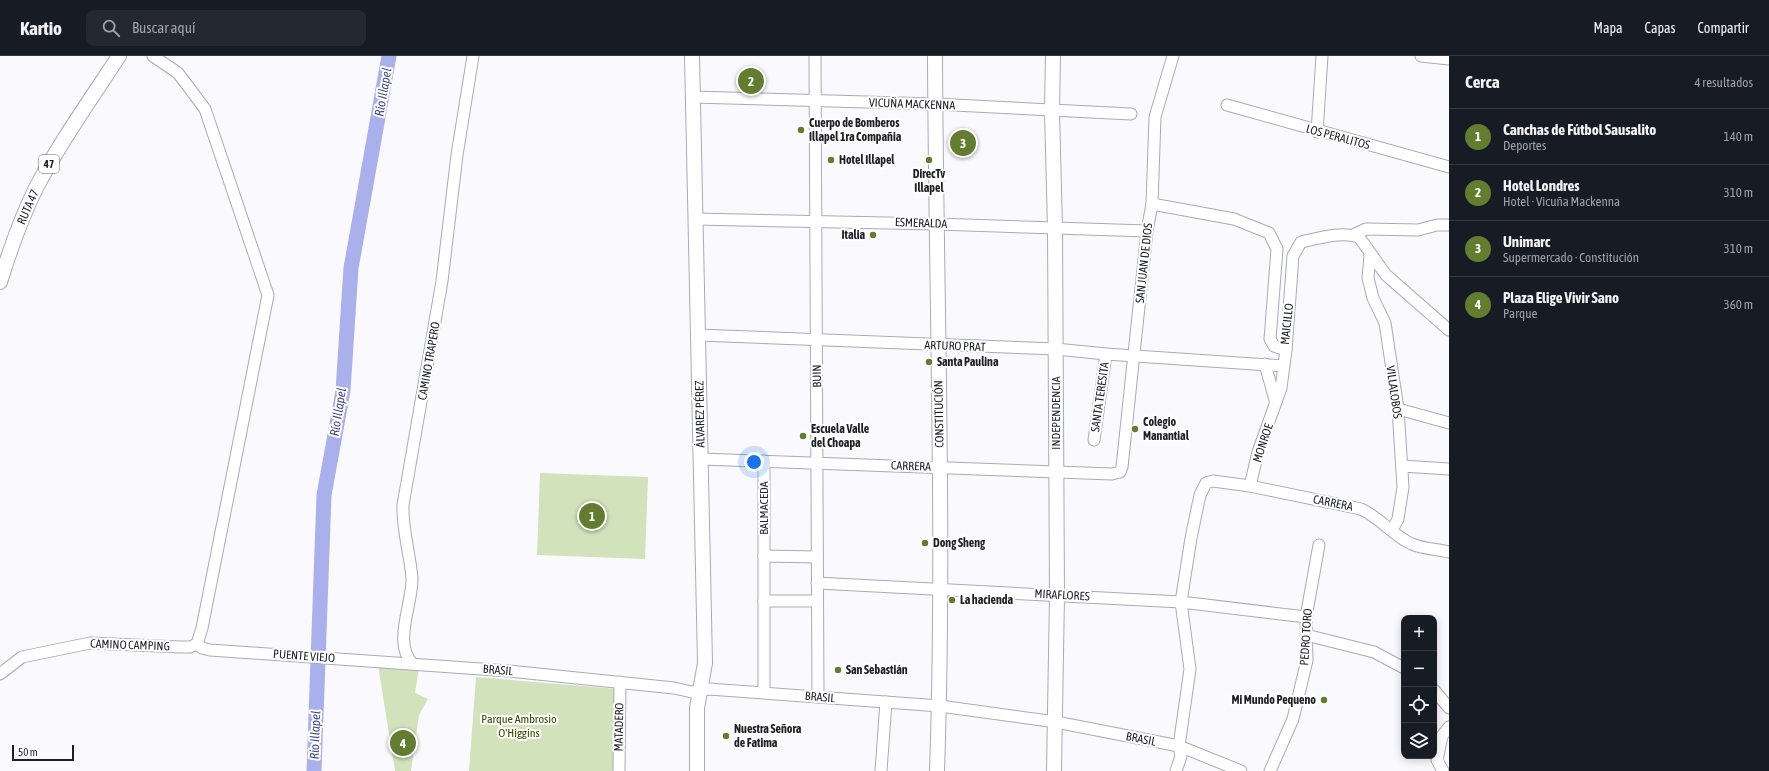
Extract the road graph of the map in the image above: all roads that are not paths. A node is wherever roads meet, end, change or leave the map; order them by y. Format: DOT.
graph roads {
  1 [pos="119,56"];
  2 [pos="154,56"];
  3 [pos="473,56"];
  4 [pos="692,56"];
  5 [pos="815,56"];
  6 [pos="935,56"];
  7 [pos="1053,56"];
  8 [pos="1173,56"];
  9 [pos="1322,56"];
  10 [pos="1421,56"];
  11 [pos="1449,59"];
  12 [pos="693,96"];
  13 [pos="815,101"];
  14 [pos="935,104"];
  15 [pos="1227,106"];
  16 [pos="1052,111"];
  17 [pos="1130,114"];
  18 [pos="1317,132"];
  19 [pos="1449,167"];
  20 [pos="1152,204"];
  21 [pos="695,219"];
  22 [pos="816,220"];
  23 [pos="937,224"];
  24 [pos="1447,226"];
  25 [pos="1055,228"];
  26 [pos="1147,231"];
  27 [pos="1353,235"];
  28 [pos="1370,255"];
  29 [pos="0,282"];
  30 [pos="1449,330"];
  31 [pos="698,336"];
  32 [pos="817,340"];
  33 [pos="938,345"];
  34 [pos="1056,349"];
  35 [pos="1286,350"];
  36 [pos="1106,354"];
  37 [pos="1135,356"];
  38 [pos="1264,364"];
  39 [pos="1284,366"];
  40 [pos="1275,400"];
  41 [pos="1398,409"];
  42 [pos="1449,423"];
  43 [pos="1094,440"];
  44 [pos="701,459"];
  45 [pos="764,461"];
  46 [pos="818,462"];
  47 [pos="1402,466"];
  48 [pos="940,467"];
  49 [pos="1449,469"];
  50 [pos="1055,472"];
  51 [pos="1120,472"];
  52 [pos="1250,486"];
  53 [pos="1392,530"];
  54 [pos="1319,545"];
  55 [pos="1449,552"];
  56 [pos="764,556"];
  57 [pos="817,557"];
  58 [pos="817,583"];
  59 [pos="939,588"];
  60 [pos="1057,595"];
  61 [pos="817,601"];
  62 [pos="764,602"];
  63 [pos="1181,602"];
  64 [pos="1306,617"];
  65 [pos="1306,634"];
  66 [pos="197,644"];
  67 [pos="216,650"];
  68 [pos="392,661"];
  69 [pos="412,664"];
  70 [pos="1401,666"];
  71 [pos="0,674"];
  72 [pos="620,682"];
  73 [pos="700,691"];
  74 [pos="764,692"];
  75 [pos="1437,694"];
  76 [pos="818,696"];
  77 [pos="886,702"];
  78 [pos="940,706"];
  79 [pos="1449,708"];
  80 [pos="1056,722"];
  81 [pos="1449,727"];
  82 [pos="1179,746"];
  83 [pos="619,771"];
  84 [pos="697,771"];
  85 [pos="881,771"];
  86 [pos="937,771"];
  87 [pos="1054,771"];
  88 [pos="1176,771"];
  89 [pos="1241,771"];
  90 [pos="1270,771"];
  91 [pos="1443,771"];
  1 -- 29 [label="main road, RUTA 47 / 47"];
  2 -- 66 [label="street"];
  3 -- 69 [label="street, CAMINO TRAPERO"];
  4 -- 12 [label="main road, ÁLVAREZ PÉREZ"];
  5 -- 13 [label="street, BUIN"];
  6 -- 14 [label="main road, CONSTITUCIÓN"];
  7 -- 16 [label="main road, INDEPENDENCIA"];
  8 -- 20 [label="street, SAN JUAN DE DIOS"];
  9 -- 18 [label="street"];
  10 -- 11 [label="street"];
  12 -- 13 [label="street, VICUÑA MACKENNA"];
  12 -- 21 [label="main road, ÁLVAREZ PÉREZ"];
  13 -- 14 [label="street, VICUÑA MACKENNA"];
  13 -- 22 [label="street, BUIN"];
  14 -- 16 [label="street, VICUÑA MACKENNA"];
  14 -- 23 [label="main road, CONSTITUCIÓN"];
  15 -- 18 [label="street, LOS PERALITOS"];
  16 -- 17 [label="street, VICUÑA MACKENNA"];
  16 -- 25 [label="main road, INDEPENDENCIA"];
  18 -- 19 [label="street, LOS PERALITOS"];
  20 -- 26 [label="street, SAN JUAN DE DIOS"];
  20 -- 35 [label="street, MAICILLO"];
  21 -- 22 [label="street, ESMERALDA"];
  21 -- 31 [label="main road, ÁLVAREZ PÉREZ"];
  22 -- 23 [label="street, ESMERALDA"];
  22 -- 32 [label="street, BUIN"];
  23 -- 25 [label="street, ESMERALDA"];
  23 -- 33 [label="main road, CONSTITUCIÓN"];
  24 -- 27 [label="street"];
  25 -- 26 [label="street, ESMERALDA"];
  25 -- 34 [label="main road, INDEPENDENCIA"];
  26 -- 37 [label="street, SAN JUAN DE DIOS"];
  27 -- 28 [label="street"];
  27 -- 35 [label="street, MAICILLO"];
  28 -- 30 [label="street"];
  28 -- 41 [label="street, VILLALOBOS"];
  31 -- 32 [label="street, ARTURO PRAT"];
  31 -- 44 [label="main road, ÁLVAREZ PÉREZ"];
  32 -- 33 [label="street, ARTURO PRAT"];
  32 -- 46 [label="street, BUIN"];
  33 -- 34 [label="street, ARTURO PRAT"];
  33 -- 48 [label="main road, CONSTITUCIÓN"];
  34 -- 36 [label="street, ARTURO PRAT"];
  34 -- 50 [label="main road, INDEPENDENCIA"];
  35 -- 39 [label="street, MONROE"];
  36 -- 37 [label="street, ARTURO PRAT"];
  36 -- 43 [label="street, SANTA TERESITA"];
  37 -- 38 [label="street, ARTURO PRAT"];
  37 -- 51 [label="street, SAN JUAN DE DIOS"];
  38 -- 39 [label="street, ARTURO PRAT"];
  38 -- 40 [label="street, MONROE"];
  39 -- 40 [label="street, MONROE"];
  40 -- 52 [label="street, MONROE"];
  41 -- 42 [label="street"];
  41 -- 47 [label="street, VILLALOBOS"];
  44 -- 45 [label="street, CARRERA"];
  44 -- 73 [label="main road, ÁLVAREZ PÉREZ"];
  45 -- 46 [label="street, CARRERA"];
  45 -- 56 [label="street, BALMACEDA"];
  46 -- 48 [label="street, CARRERA"];
  46 -- 57 [label="street, BUIN"];
  47 -- 49 [label="street"];
  47 -- 53 [label="street, VILLALOBOS"];
  48 -- 50 [label="street, CARRERA"];
  48 -- 59 [label="main road, CONSTITUCIÓN"];
  50 -- 51 [label="street, CARRERA"];
  50 -- 60 [label="main road, INDEPENDENCIA"];
  52 -- 53 [label="street, CARRERA"];
  52 -- 63 [label="street, CARRERA"];
  53 -- 55 [label="street, CARRERA"];
  54 -- 64 [label="street, PEDRO TORO"];
  56 -- 57 [label="street"];
  56 -- 62 [label="street, BALMACEDA"];
  57 -- 58 [label="street, BUIN"];
  58 -- 59 [label="street, MIRAFLORES"];
  58 -- 61 [label="street, BUIN"];
  59 -- 60 [label="street, MIRAFLORES"];
  59 -- 78 [label="main road, CONSTITUCIÓN"];
  60 -- 63 [label="street, MIRAFLORES"];
  60 -- 80 [label="main road, INDEPENDENCIA"];
  61 -- 62 [label="street"];
  61 -- 76 [label="street, BUIN"];
  62 -- 74 [label="street, BALMACEDA"];
  63 -- 64 [label="street, MIRAFLORES"];
  63 -- 82 [label="street"];
  64 -- 65 [label="street, PEDRO TORO"];
  65 -- 70 [label="street"];
  65 -- 90 [label="street, PEDRO TORO"];
  66 -- 67 [label="street, CAMINO CAMPING"];
  66 -- 71 [label="street, CAMINO CAMPING"];
  67 -- 68 [label="street, PUENTE VIEJO"];
  68 -- 69 [label="street, BRASIL"];
  69 -- 72 [label="street, BRASIL"];
  72 -- 73 [label="street, BRASIL"];
  72 -- 83 [label="street, MATADERO"];
  73 -- 74 [label="street, BRASIL"];
  73 -- 84 [label="main road, ÁLVAREZ PÉREZ"];
  74 -- 76 [label="street, BRASIL"];
  75 -- 79 [label="street"];
  76 -- 77 [label="street, BRASIL"];
  77 -- 78 [label="street, BRASIL"];
  77 -- 85 [label="street"];
  78 -- 80 [label="street, BRASIL"];
  78 -- 86 [label="main road, CONSTITUCIÓN"];
  80 -- 82 [label="street, BRASIL"];
  80 -- 87 [label="main road, INDEPENDENCIA"];
  81 -- 91 [label="street"];
  82 -- 88 [label="street"];
  82 -- 89 [label="street, BRASIL"];
}
